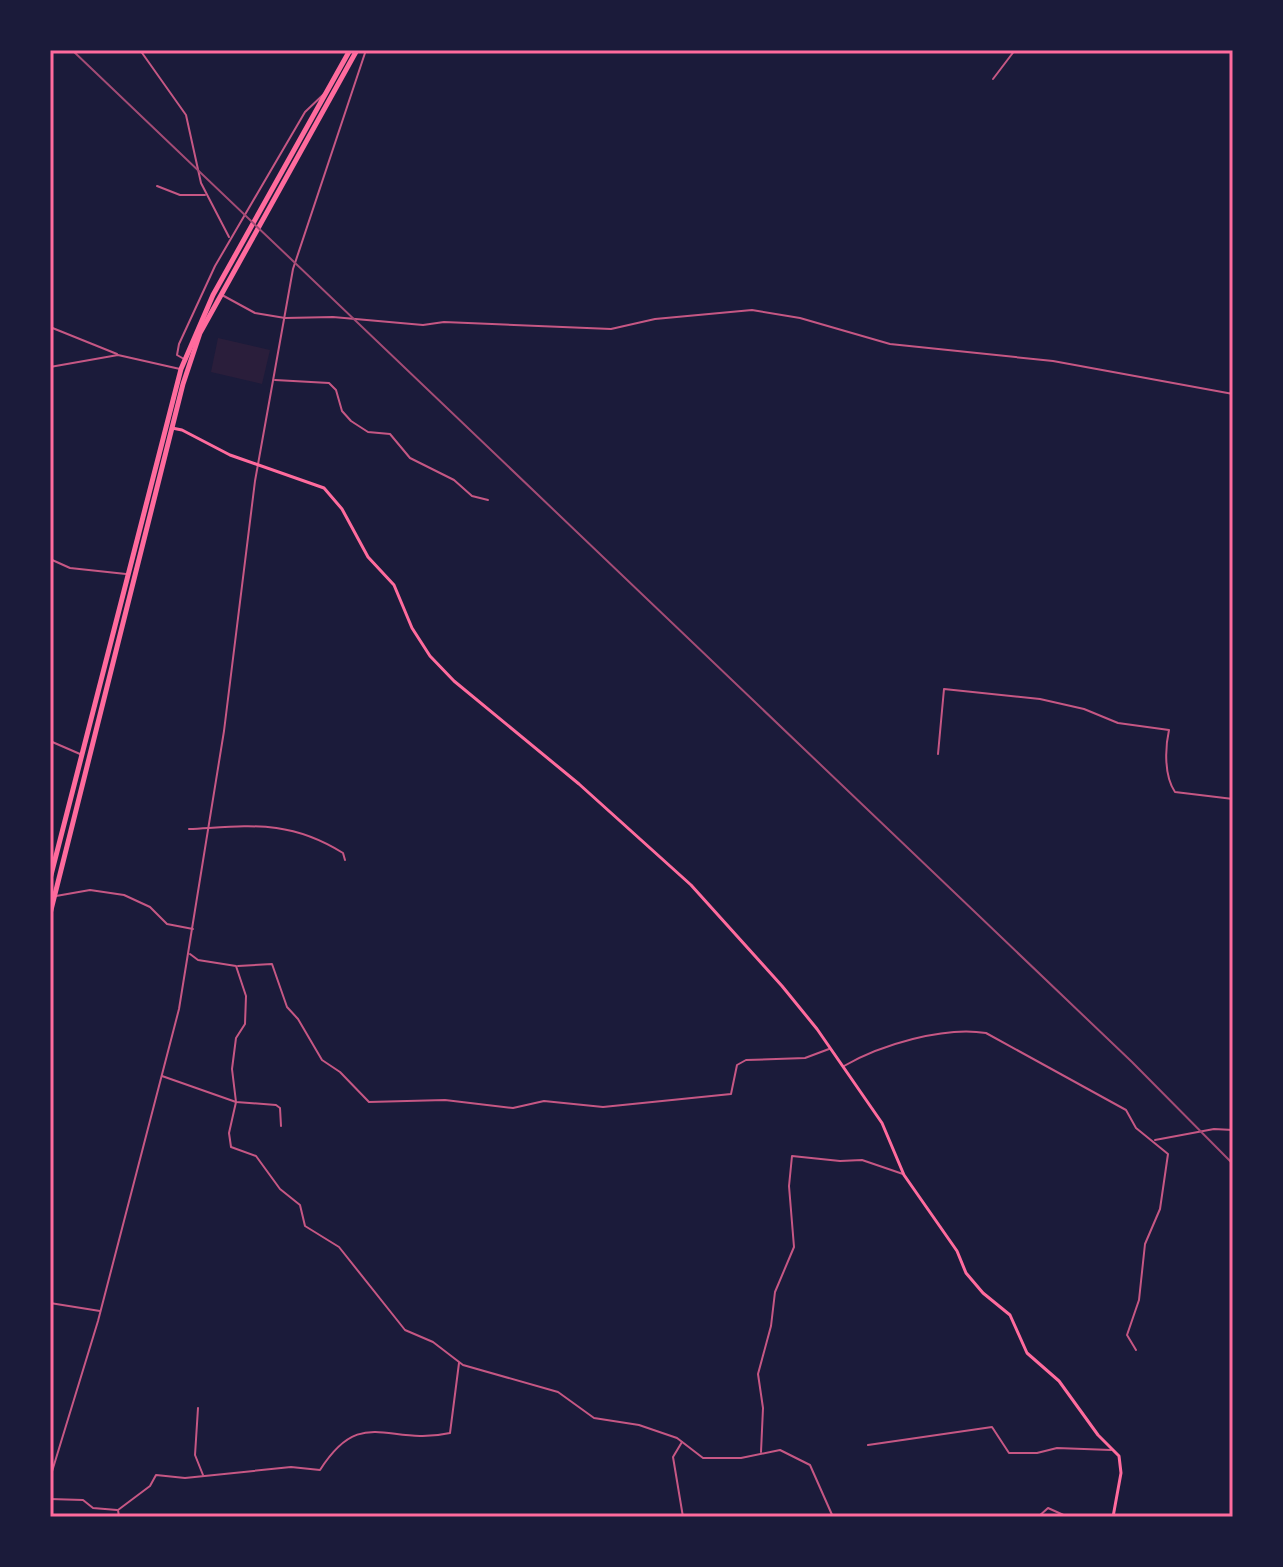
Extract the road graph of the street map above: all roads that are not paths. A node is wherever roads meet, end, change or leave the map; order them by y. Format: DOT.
graph roads {
  1 [pos="140,50"];
  2 [pos="350,50"];
  3 [pos="357,50"];
  4 [pos="366,50"];
  5 [pos="1015,50"];
  6 [pos="993,79"];
  7 [pos="329,91"];
  8 [pos="310,130"];
  9 [pos="157,186"];
  10 [pos="206,194"];
  11 [pos="230,239"];
  12 [pos="225,281"];
  13 [pos="220,293"];
  14 [pos="285,318"];
  15 [pos="50,327"];
  16 [pos="118,355"];
  17 [pos="185,359"];
  18 [pos="50,367"];
  19 [pos="181,369"];
  20 [pos="274,380"];
  21 [pos="1233,394"];
  22 [pos="172,428"];
  23 [pos="259,466"];
  24 [pos="488,500"];
  25 [pos="50,559"];
  26 [pos="127,574"];
  27 [pos="50,741"];
  28 [pos="938,754"];
  29 [pos="81,755"];
  30 [pos="1233,799"];
  31 [pos="189,829"];
  32 [pos="209,829"];
  33 [pos="345,860"];
  34 [pos="50,879"];
  35 [pos="55,896"];
  36 [pos="50,914"];
  37 [pos="194,929"];
  38 [pos="189,953"];
  39 [pos="236,966"];
  40 [pos="831,1048"];
  41 [pos="843,1066"];
  42 [pos="161,1075"];
  43 [pos="236,1102"];
  44 [pos="281,1126"];
  45 [pos="1233,1130"];
  46 [pos="1153,1140"];
  47 [pos="904,1175"];
  48 [pos="50,1303"];
  49 [pos="101,1311"];
  50 [pos="1136,1350"];
  51 [pos="460,1362"];
  52 [pos="198,1408"];
  53 [pos="683,1441"];
  54 [pos="868,1445"];
  55 [pos="1111,1450"];
  56 [pos="761,1453"];
  57 [pos="204,1476"];
  58 [pos="50,1478"];
  59 [pos="50,1499"];
  60 [pos="118,1510"];
  61 [pos="119,1517"];
  62 [pos="683,1517"];
  63 [pos="833,1517"];
  64 [pos="1038,1517"];
  65 [pos="1068,1517"];
  66 [pos="1113,1517"];
  1 -- 10 [label="street"];
  2 -- 7 [label="highway"];
  3 -- 8 [label="highway"];
  4 -- 14 [label="street"];
  5 -- 6 [label="street"];
  7 -- 8 [label="highway"];
  7 -- 11 [label="street"];
  8 -- 12 [label="highway"];
  9 -- 10 [label="street"];
  10 -- 11 [label="street"];
  11 -- 17 [label="street"];
  12 -- 13 [label="highway"];
  12 -- 17 [label="highway"];
  13 -- 14 [label="street"];
  13 -- 22 [label="highway"];
  14 -- 20 [label="street"];
  14 -- 21 [label="street"];
  15 -- 16 [label="street"];
  16 -- 18 [label="street"];
  16 -- 19 [label="street"];
  17 -- 19 [label="highway"];
  19 -- 26 [label="highway"];
  20 -- 23 [label="street"];
  20 -- 24 [label="street"];
  22 -- 23 [label="main road"];
  22 -- 35 [label="highway"];
  23 -- 32 [label="street"];
  23 -- 40 [label="main road"];
  25 -- 26 [label="street"];
  26 -- 29 [label="highway"];
  27 -- 29 [label="street"];
  28 -- 30 [label="street"];
  29 -- 34 [label="highway"];
  31 -- 32 [label="street"];
  32 -- 33 [label="street"];
  32 -- 37 [label="street"];
  35 -- 36 [label="highway"];
  35 -- 37 [label="street"];
  37 -- 38 [label="street"];
  38 -- 39 [label="street"];
  38 -- 42 [label="street"];
  39 -- 40 [label="street"];
  39 -- 43 [label="street"];
  40 -- 41 [label="main road"];
  41 -- 46 [label="street"];
  41 -- 47 [label="main road"];
  42 -- 43 [label="street"];
  42 -- 49 [label="street"];
  43 -- 44 [label="street"];
  43 -- 51 [label="street"];
  45 -- 46 [label="street"];
  46 -- 50 [label="street"];
  47 -- 55 [label="main road"];
  47 -- 56 [label="street"];
  48 -- 49 [label="street"];
  49 -- 58 [label="street"];
  51 -- 53 [label="street"];
  51 -- 57 [label="street"];
  52 -- 57 [label="street"];
  53 -- 56 [label="street"];
  53 -- 62 [label="street"];
  54 -- 55 [label="street"];
  55 -- 66 [label="main road"];
  56 -- 63 [label="street"];
  57 -- 60 [label="street"];
  59 -- 60 [label="street"];
  60 -- 61 [label="street"];
  64 -- 65 [label="street"];
}
